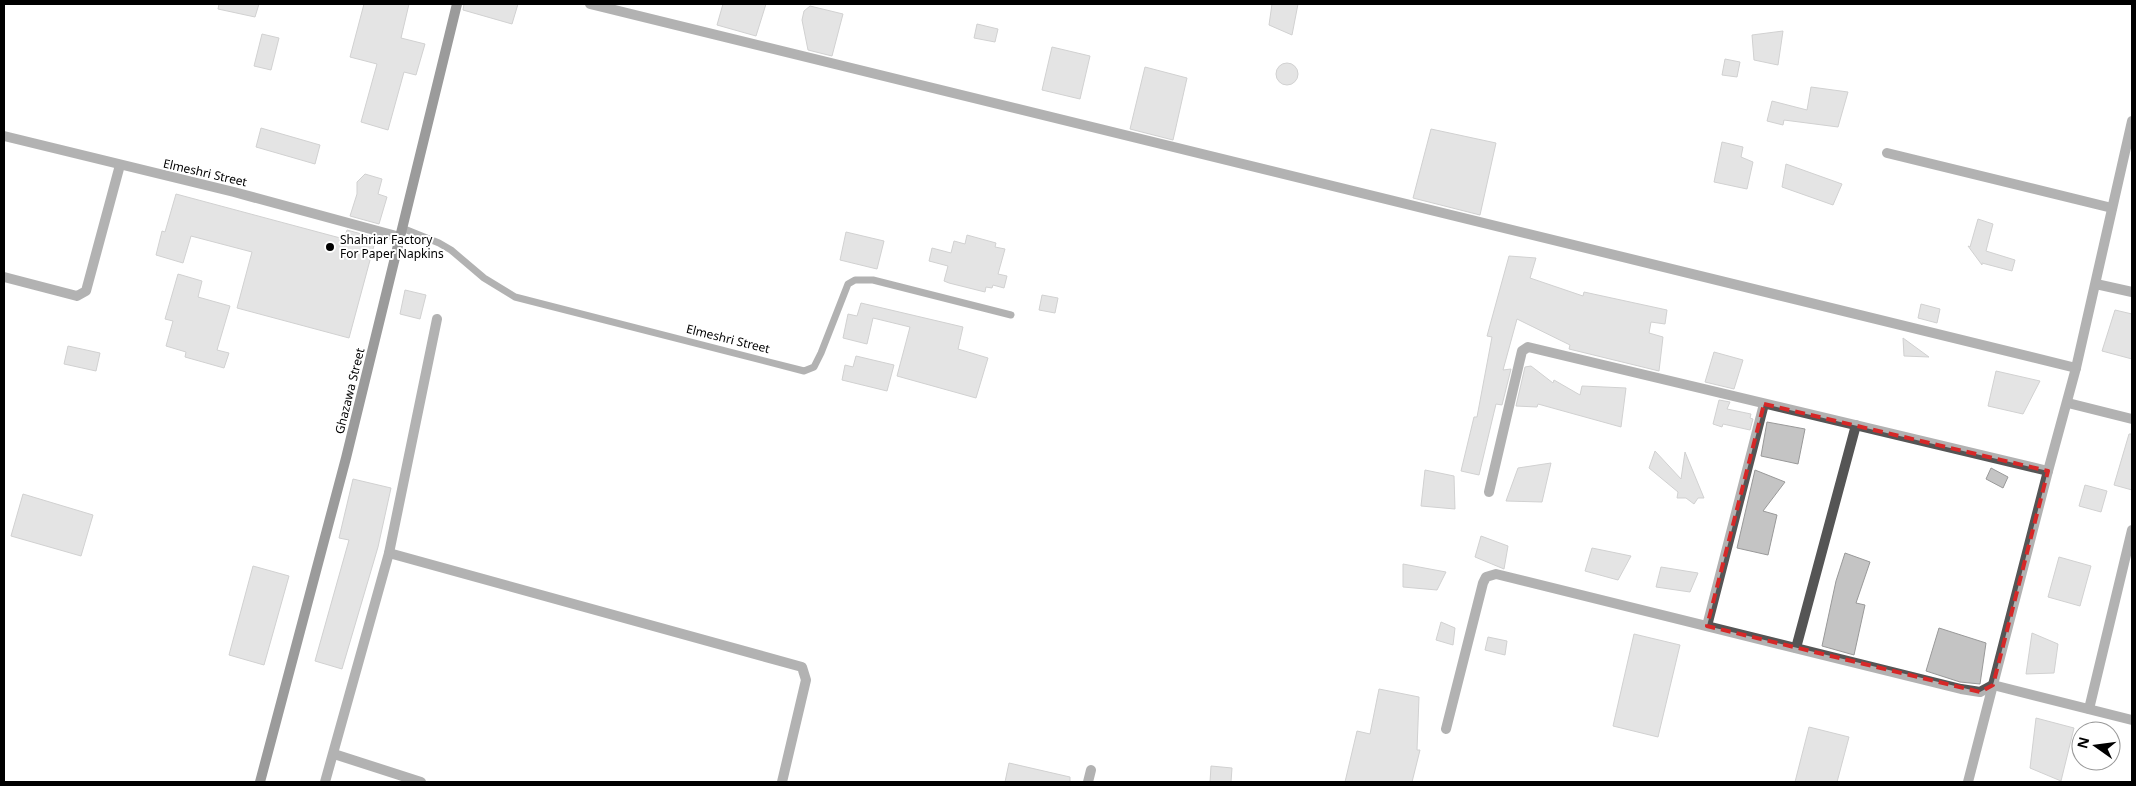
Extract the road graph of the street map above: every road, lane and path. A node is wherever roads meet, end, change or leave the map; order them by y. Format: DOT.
graph roads {
  1 [pos="457,4"];
  2 [pos="590,4"];
  3 [pos="2132,121"];
  4 [pos="4,136"];
  5 [pos="1886,153"];
  6 [pos="120,165"];
  7 [pos="2112,208"];
  8 [pos="401,233"];
  9 [pos="4,277"];
  10 [pos="2096,284"];
  11 [pos="2132,292"];
  12 [pos="1011,315"];
  13 [pos="437,319"];
  14 [pos="2076,368"];
  15 [pos="2068,403"];
  16 [pos="1764,404"];
  17 [pos="2132,418"];
  18 [pos="1856,425"];
  19 [pos="2048,471"];
  20 [pos="1489,492"];
  21 [pos="2132,530"];
  22 [pos="389,553"];
  23 [pos="1707,626"];
  24 [pos="1796,648"];
  25 [pos="1993,685"];
  26 [pos="2089,709"];
  27 [pos="2132,720"];
  28 [pos="1446,729"];
  29 [pos="334,754"];
  30 [pos="1091,770"];
  31 [pos="260,782"];
  32 [pos="325,782"];
  33 [pos="421,782"];
  34 [pos="782,782"];
  35 [pos="1088,782"];
  36 [pos="1968,782"];
  1 -- 8 [label="main road, Ghazawa Street"];
  2 -- 14 [label="street"];
  3 -- 7 [label="street"];
  4 -- 6 [label="street, Elmeshri Street"];
  5 -- 7 [label="street"];
  6 -- 8 [label="street, Elmeshri Street"];
  6 -- 9 [label="street"];
  7 -- 10 [label="street"];
  8 -- 12 [label="lane, Elmeshri Street"];
  8 -- 31 [label="main road, Ghazawa Street"];
  10 -- 11 [label="street"];
  10 -- 14 [label="street"];
  13 -- 22 [label="street"];
  14 -- 15 [label="street"];
  15 -- 17 [label="street"];
  15 -- 19 [label="street"];
  16 -- 18 [label="street"];
  16 -- 20 [label="street"];
  16 -- 23 [label="street"];
  18 -- 19 [label="street"];
  18 -- 24 [label="street"];
  19 -- 25 [label="street"];
  21 -- 26 [label="street"];
  22 -- 29 [label="street"];
  22 -- 34 [label="street"];
  23 -- 24 [label="street"];
  23 -- 28 [label="street"];
  24 -- 25 [label="street"];
  25 -- 26 [label="street"];
  25 -- 36 [label="street"];
  26 -- 27 [label="street"];
  29 -- 32 [label="street"];
  29 -- 33 [label="street"];
  30 -- 35 [label="street"];
}
